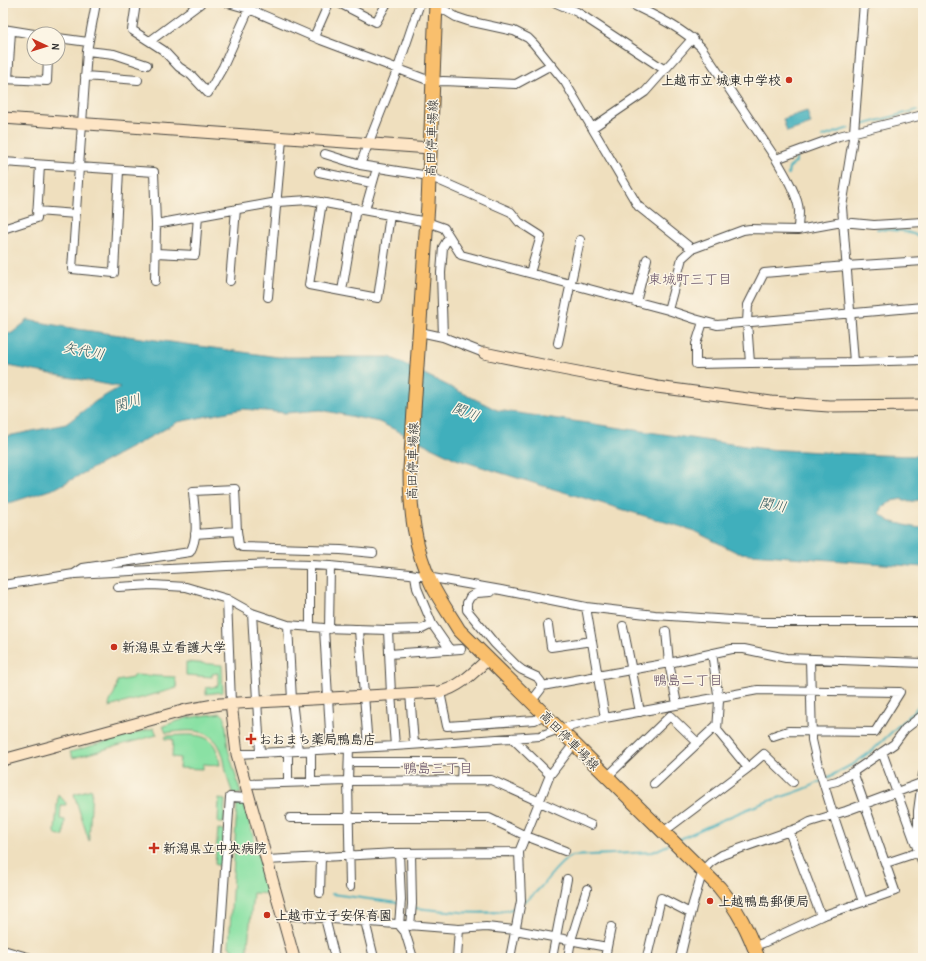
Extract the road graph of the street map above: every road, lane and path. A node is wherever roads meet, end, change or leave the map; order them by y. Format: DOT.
graph roads {
  1 [pos="96,3"];
  2 [pos="136,3"];
  3 [pos="201,3"];
  4 [pos="228,3"];
  5 [pos="329,3"];
  6 [pos="339,3"];
  7 [pos="387,3"];
  8 [pos="420,3"];
  9 [pos="556,3"];
  10 [pos="630,3"];
  11 [pos="864,3"];
  12 [pos="239,4"];
  13 [pos="436,4"];
  14 [pos="249,9"];
  15 [pos="7,30"];
  16 [pos="26,33"];
  17 [pos="314,36"];
  18 [pos="693,38"];
  19 [pos="66,40"];
  20 [pos="150,41"];
  21 [pos="87,47"];
  22 [pos="147,65"];
  23 [pos="551,65"];
  24 [pos="48,66"];
  25 [pos="398,68"];
  26 [pos="665,70"];
  27 [pos="85,76"];
  28 [pos="5,79"];
  29 [pos="138,80"];
  30 [pos="433,82"];
  31 [pos="923,115"];
  32 [pos="3,118"];
  33 [pos="82,125"];
  34 [pos="592,128"];
  35 [pos="854,132"];
  36 [pos="282,138"];
  37 [pos="368,145"];
  38 [pos="430,148"];
  39 [pos="325,154"];
  40 [pos="776,159"];
  41 [pos="3,162"];
  42 [pos="40,165"];
  43 [pos="360,165"];
  44 [pos="79,167"];
  45 [pos="377,168"];
  46 [pos="119,170"];
  47 [pos="319,172"];
  48 [pos="3,174"];
  49 [pos="429,176"];
  50 [pos="372,183"];
  51 [pos="277,202"];
  52 [pos="322,202"];
  53 [pos="236,209"];
  54 [pos="360,209"];
  55 [pos="37,211"];
  56 [pos="76,214"];
  57 [pos="390,215"];
  58 [pos="198,216"];
  59 [pos="427,222"];
  60 [pos="842,222"];
  61 [pos="923,222"];
  62 [pos="156,224"];
  63 [pos="3,229"];
  64 [pos="798,230"];
  65 [pos="449,237"];
  66 [pos="580,240"];
  67 [pos="692,249"];
  68 [pos="156,253"];
  69 [pos="647,259"];
  70 [pos="923,261"];
  71 [pos="846,266"];
  72 [pos="530,273"];
  73 [pos="155,281"];
  74 [pos="230,282"];
  75 [pos="571,284"];
  76 [pos="342,291"];
  77 [pos="268,297"];
  78 [pos="636,302"];
  79 [pos="923,307"];
  80 [pos="668,310"];
  81 [pos="850,314"];
  82 [pos="704,322"];
  83 [pos="747,322"];
  84 [pos="419,336"];
  85 [pos="443,337"];
  86 [pos="558,343"];
  87 [pos="484,353"];
  88 [pos="923,360"];
  89 [pos="854,362"];
  90 [pos="750,363"];
  91 [pos="923,405"];
  92 [pos="237,531"];
  93 [pos="195,534"];
  94 [pos="373,553"];
  95 [pos="310,565"];
  96 [pos="330,566"];
  97 [pos="74,574"];
  98 [pos="423,575"];
  99 [pos="3,585"];
  100 [pos="118,588"];
  101 [pos="501,590"];
  102 [pos="227,599"];
  103 [pos="586,607"];
  104 [pos="252,613"];
  105 [pos="923,622"];
  106 [pos="432,624"];
  107 [pos="288,625"];
  108 [pos="548,625"];
  109 [pos="623,626"];
  110 [pos="310,627"];
  111 [pos="326,629"];
  112 [pos="359,630"];
  113 [pos="388,630"];
  114 [pos="666,631"];
  115 [pos="592,641"];
  116 [pos="450,650"];
  117 [pos="461,650"];
  118 [pos="712,653"];
  119 [pos="389,654"];
  120 [pos="488,659"];
  121 [pos="810,659"];
  122 [pos="669,663"];
  123 [pos="923,663"];
  124 [pos="632,669"];
  125 [pos="598,675"];
  126 [pos="542,686"];
  127 [pos="812,691"];
  128 [pos="440,692"];
  129 [pos="410,693"];
  130 [pos="391,694"];
  131 [pos="364,696"];
  132 [pos="328,698"];
  133 [pos="718,698"];
  134 [pos="676,699"];
  135 [pos="292,700"];
  136 [pos="257,702"];
  137 [pos="530,702"];
  138 [pos="230,703"];
  139 [pos="640,712"];
  140 [pos="544,715"];
  141 [pos="923,715"];
  142 [pos="605,718"];
  143 [pos="717,725"];
  144 [pos="560,729"];
  145 [pos="812,731"];
  146 [pos="772,736"];
  147 [pos="512,738"];
  148 [pos="698,743"];
  149 [pos="414,744"];
  150 [pos="574,744"];
  151 [pos="395,746"];
  152 [pos="368,747"];
  153 [pos="349,748"];
  154 [pos="331,749"];
  155 [pos="311,750"];
  156 [pos="288,751"];
  157 [pos="298,751"];
  158 [pos="260,752"];
  159 [pos="882,752"];
  160 [pos="237,754"];
  161 [pos="3,760"];
  162 [pos="349,762"];
  163 [pos="748,768"];
  164 [pos="853,772"];
  165 [pos="923,774"];
  166 [pos="550,775"];
  167 [pos="607,777"];
  168 [pos="461,780"];
  169 [pos="348,781"];
  170 [pos="288,782"];
  171 [pos="311,782"];
  172 [pos="793,782"];
  173 [pos="246,784"];
  174 [pos="654,784"];
  175 [pos="824,784"];
  176 [pos="922,784"];
  177 [pos="897,792"];
  178 [pos="249,798"];
  179 [pos="538,802"];
  180 [pos="865,804"];
  181 [pos="833,814"];
  182 [pos="290,818"];
  183 [pos="348,818"];
  184 [pos="591,825"];
  185 [pos="789,831"];
  186 [pos="663,832"];
  187 [pos="526,836"];
  188 [pos="918,850"];
  189 [pos="565,851"];
  190 [pos="519,852"];
  191 [pos="399,853"];
  192 [pos="411,853"];
  193 [pos="349,855"];
  194 [pos="321,857"];
  195 [pos="267,860"];
  196 [pos="886,863"];
  197 [pos="923,864"];
  198 [pos="703,870"];
  199 [pos="566,879"];
  200 [pos="350,887"];
  201 [pos="587,889"];
  202 [pos="320,893"];
  203 [pos="863,902"];
  204 [pos="690,913"];
  205 [pos="282,915"];
  206 [pos="820,916"];
  207 [pos="325,918"];
  208 [pos="365,921"];
  209 [pos="400,925"];
  210 [pos="410,926"];
  211 [pos="611,927"];
  212 [pos="459,929"];
  213 [pos="515,930"];
  214 [pos="556,938"];
  215 [pos="571,940"];
  216 [pos="607,947"];
  217 [pos="3,950"];
  218 [pos="756,952"];
  219 [pos="31,958"];
  220 [pos="219,958"];
  221 [pos="294,958"];
  222 [pos="335,958"];
  223 [pos="374,958"];
  224 [pos="413,958"];
  225 [pos="457,958"];
  226 [pos="510,958"];
  227 [pos="552,958"];
  228 [pos="568,958"];
  229 [pos="605,958"];
  230 [pos="648,958"];
  231 [pos="680,958"];
  1 -- 21 [label="street"];
  2 -- 20 [label="street"];
  3 -- 20 [label="street"];
  4 -- 12 [label="street"];
  5 -- 17 [label="street"];
  6 -- 7 [label="street"];
  8 -- 25 [label="street"];
  9 -- 26 [label="street"];
  10 -- 18 [label="street"];
  11 -- 35 [label="street"];
  12 -- 14 [label="street"];
  13 -- 23 [label="street"];
  13 -- 30 [label="main road, 高田停車場線"];
  14 -- 17 [label="street"];
  14 -- 20 [label="street"];
  15 -- 16 [label="street"];
  15 -- 28 [label="street"];
  17 -- 25 [label="street"];
  18 -- 26 [label="street"];
  18 -- 40 [label="street"];
  19 -- 21 [label="street"];
  21 -- 22 [label="street"];
  21 -- 27 [label="street"];
  23 -- 30 [label="street"];
  23 -- 34 [label="street"];
  24 -- 28 [label="street"];
  25 -- 30 [label="street"];
  25 -- 37 [label="street"];
  26 -- 34 [label="street"];
  27 -- 29 [label="street"];
  27 -- 33 [label="street"];
  30 -- 38 [label="main road, 高田停車場線"];
  31 -- 35 [label="street"];
  32 -- 33 [label="street"];
  33 -- 36 [label="street"];
  33 -- 44 [label="street"];
  34 -- 67 [label="street"];
  35 -- 40 [label="street"];
  35 -- 60 [label="street"];
  36 -- 37 [label="street"];
  36 -- 51 [label="street"];
  37 -- 38 [label="street"];
  37 -- 43 [label="street"];
  38 -- 49 [label="main road, 高田停車場線"];
  39 -- 43 [label="street"];
  40 -- 64 [label="street"];
  41 -- 42 [label="street"];
  41 -- 48 [label="street"];
  42 -- 44 [label="street"];
  42 -- 55 [label="street"];
  43 -- 45 [label="street"];
  44 -- 46 [label="street"];
  44 -- 56 [label="street"];
  45 -- 49 [label="street"];
  45 -- 50 [label="street"];
  46 -- 56 [label="street"];
  46 -- 62 [label="street"];
  47 -- 50 [label="street"];
  49 -- 59 [label="main road, 高田停車場線"];
  49 -- 72 [label="street"];
  50 -- 54 [label="street"];
  51 -- 52 [label="street"];
  51 -- 53 [label="street"];
  51 -- 77 [label="street"];
  52 -- 54 [label="street"];
  52 -- 76 [label="street"];
  53 -- 58 [label="street"];
  53 -- 74 [label="street"];
  54 -- 57 [label="street"];
  54 -- 76 [label="street"];
  55 -- 56 [label="street"];
  55 -- 63 [label="street"];
  57 -- 59 [label="street"];
  57 -- 76 [label="street"];
  58 -- 62 [label="street"];
  58 -- 68 [label="street"];
  59 -- 65 [label="street"];
  59 -- 84 [label="main road, 高田停車場線"];
  60 -- 61 [label="street"];
  60 -- 64 [label="street"];
  60 -- 71 [label="street"];
  62 -- 68 [label="street"];
  64 -- 67 [label="street"];
  65 -- 72 [label="street"];
  65 -- 85 [label="street"];
  66 -- 75 [label="street"];
  67 -- 80 [label="street"];
  68 -- 73 [label="street"];
  69 -- 78 [label="street"];
  70 -- 71 [label="street"];
  71 -- 81 [label="street"];
  71 -- 83 [label="street"];
  72 -- 75 [label="street"];
  75 -- 78 [label="street"];
  75 -- 86 [label="street"];
  78 -- 80 [label="street"];
  79 -- 81 [label="street"];
  80 -- 82 [label="street"];
  81 -- 83 [label="street"];
  81 -- 89 [label="street"];
  82 -- 83 [label="street"];
  82 -- 90 [label="street"];
  83 -- 90 [label="street"];
  84 -- 85 [label="street"];
  84 -- 98 [label="main road, 高田停車場線"];
  85 -- 87 [label="street"];
  87 -- 91 [label="street"];
  88 -- 89 [label="street"];
  89 -- 90 [label="street"];
  92 -- 93 [label="street"];
  92 -- 93 [label="street"];
  92 -- 94 [label="street"];
  93 -- 97 [label="street"];
  95 -- 96 [label="street"];
  95 -- 97 [label="street"];
  95 -- 110 [label="street"];
  96 -- 98 [label="street"];
  96 -- 111 [label="street"];
  97 -- 99 [label="street"];
  98 -- 101 [label="street"];
  98 -- 106 [label="street"];
  98 -- 120 [label="main road, 高田停車場線"];
  100 -- 102 [label="street"];
  101 -- 103 [label="street"];
  101 -- 126 [label="street"];
  102 -- 104 [label="street"];
  102 -- 138 [label="street"];
  103 -- 105 [label="street"];
  103 -- 115 [label="street"];
  104 -- 107 [label="street"];
  104 -- 136 [label="street"];
  106 -- 113 [label="street"];
  106 -- 116 [label="street"];
  107 -- 110 [label="street"];
  107 -- 135 [label="street"];
  108 -- 115 [label="street"];
  109 -- 124 [label="street"];
  110 -- 111 [label="street"];
  111 -- 112 [label="street"];
  111 -- 132 [label="street"];
  112 -- 113 [label="street"];
  112 -- 131 [label="street"];
  113 -- 119 [label="street"];
  114 -- 122 [label="street"];
  115 -- 125 [label="street"];
  116 -- 117 [label="street"];
  116 -- 119 [label="street"];
  118 -- 121 [label="street"];
  118 -- 122 [label="street"];
  118 -- 133 [label="street"];
  119 -- 130 [label="street"];
  120 -- 128 [label="street"];
  120 -- 137 [label="main road, 高田停車場線"];
  121 -- 123 [label="street"];
  121 -- 127 [label="street"];
  122 -- 124 [label="street"];
  122 -- 134 [label="street"];
  124 -- 125 [label="street"];
  124 -- 139 [label="street"];
  125 -- 126 [label="street"];
  125 -- 142 [label="street"];
  126 -- 137 [label="street"];
  127 -- 133 [label="street"];
  127 -- 145 [label="street"];
  127 -- 145 [label="street"];
  128 -- 129 [label="street"];
  128 -- 140 [label="street"];
  129 -- 130 [label="street"];
  129 -- 149 [label="street"];
  130 -- 131 [label="street"];
  130 -- 151 [label="street"];
  131 -- 132 [label="street"];
  131 -- 152 [label="street"];
  132 -- 135 [label="street"];
  132 -- 154 [label="street"];
  133 -- 139 [label="street"];
  133 -- 143 [label="street"];
  135 -- 136 [label="street"];
  135 -- 157 [label="street"];
  136 -- 138 [label="street"];
  136 -- 158 [label="street"];
  137 -- 140 [label="main road, 高田停車場線"];
  138 -- 160 [label="street"];
  138 -- 161 [label="street"];
  139 -- 142 [label="street"];
  140 -- 144 [label="main road, 高田停車場線"];
  141 -- 159 [label="street"];
  142 -- 144 [label="street"];
  143 -- 148 [label="street"];
  143 -- 163 [label="street"];
  144 -- 147 [label="street"];
  144 -- 150 [label="main road, 高田停車場線"];
  145 -- 146 [label="street"];
  145 -- 175 [label="street"];
  147 -- 149 [label="street"];
  147 -- 166 [label="street"];
  148 -- 167 [label="street"];
  148 -- 174 [label="street"];
  149 -- 151 [label="street"];
  150 -- 166 [label="street"];
  150 -- 167 [label="main road, 高田停車場線"];
  151 -- 152 [label="street"];
  152 -- 153 [label="street"];
  153 -- 154 [label="street"];
  153 -- 162 [label="street"];
  154 -- 155 [label="street"];
  155 -- 157 [label="street"];
  155 -- 171 [label="street"];
  156 -- 157 [label="street"];
  156 -- 158 [label="street"];
  156 -- 170 [label="street"];
  158 -- 160 [label="street"];
  159 -- 164 [label="street"];
  159 -- 177 [label="street"];
  160 -- 173 [label="street"];
  162 -- 168 [label="street"];
  162 -- 169 [label="street"];
  163 -- 172 [label="street"];
  163 -- 186 [label="street"];
  164 -- 175 [label="street"];
  164 -- 180 [label="street"];
  165 -- 176 [label="street"];
  166 -- 179 [label="street"];
  167 -- 186 [label="main road, 高田停車場線"];
  168 -- 169 [label="street"];
  168 -- 179 [label="street"];
  169 -- 171 [label="street"];
  169 -- 183 [label="street"];
  170 -- 171 [label="street"];
  170 -- 173 [label="street"];
  173 -- 178 [label="street"];
  175 -- 181 [label="street"];
  176 -- 177 [label="street"];
  176 -- 188 [label="street"];
  177 -- 180 [label="street"];
  177 -- 188 [label="street"];
  178 -- 195 [label="street"];
  178 -- 220 [label="street"];
  179 -- 184 [label="street"];
  179 -- 187 [label="street"];
  180 -- 181 [label="street"];
  180 -- 196 [label="street"];
  181 -- 185 [label="street"];
  181 -- 203 [label="street"];
  182 -- 183 [label="street"];
  183 -- 187 [label="street"];
  183 -- 193 [label="street"];
  185 -- 198 [label="street"];
  185 -- 206 [label="street"];
  186 -- 198 [label="main road, 高田停車場線"];
  187 -- 189 [label="street"];
  187 -- 190 [label="street"];
  188 -- 196 [label="street"];
  188 -- 197 [label="street"];
  190 -- 192 [label="street"];
  190 -- 213 [label="street"];
  191 -- 192 [label="street"];
  191 -- 193 [label="street"];
  191 -- 209 [label="street"];
  192 -- 210 [label="street"];
  193 -- 194 [label="street"];
  193 -- 200 [label="street"];
  194 -- 195 [label="street"];
  194 -- 202 [label="street"];
  195 -- 205 [label="street"];
  196 -- 203 [label="street"];
  198 -- 204 [label="street"];
  198 -- 218 [label="main road, 高田停車場線"];
  199 -- 214 [label="street"];
  201 -- 215 [label="street"];
  203 -- 206 [label="street"];
  204 -- 230 [label="street"];
  204 -- 231 [label="street"];
  205 -- 207 [label="street"];
  205 -- 221 [label="street"];
  206 -- 218 [label="street"];
  207 -- 208 [label="street"];
  207 -- 222 [label="street"];
  208 -- 209 [label="street"];
  208 -- 223 [label="street"];
  209 -- 210 [label="street"];
  209 -- 224 [label="street"];
  210 -- 212 [label="street"];
  211 -- 216 [label="street"];
  212 -- 213 [label="street"];
  212 -- 225 [label="street"];
  213 -- 214 [label="street"];
  213 -- 226 [label="street"];
  214 -- 215 [label="street"];
  214 -- 227 [label="street"];
  215 -- 216 [label="street"];
  215 -- 228 [label="street"];
  216 -- 229 [label="street"];
  217 -- 219 [label="street"];
}
